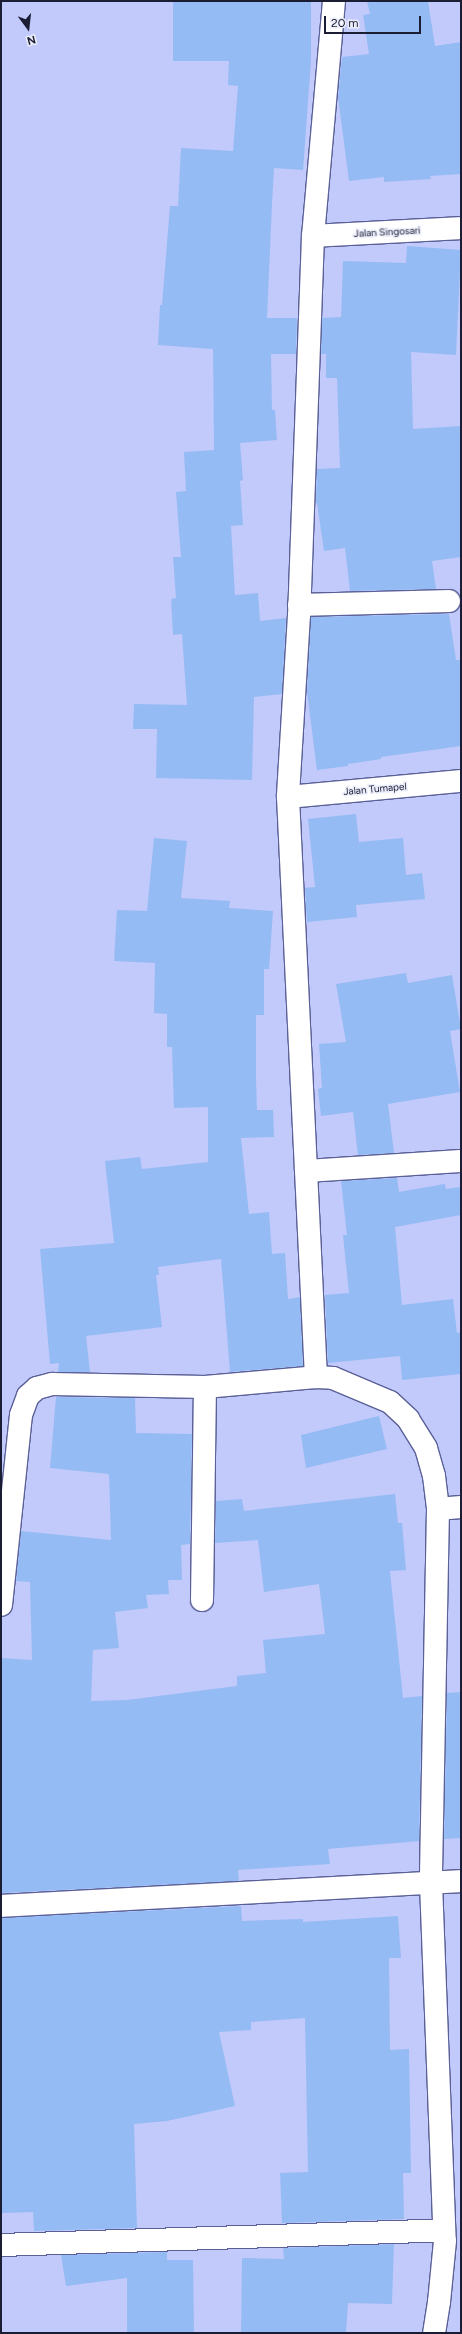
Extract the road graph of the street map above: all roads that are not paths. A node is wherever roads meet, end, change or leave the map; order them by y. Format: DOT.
graph roads {
  1 [pos="334,1"];
  2 [pos="461,228"];
  3 [pos="313,236"];
  4 [pos="449,601"];
  5 [pos="299,605"];
  6 [pos="461,782"];
  7 [pos="288,797"];
  8 [pos="461,1161"];
  9 [pos="306,1171"];
  10 [pos="316,1377"];
  11 [pos="205,1387"];
  12 [pos="461,1507"];
  13 [pos="438,1509"];
  14 [pos="202,1600"];
  15 [pos="1,1605"];
  16 [pos="461,1881"];
  17 [pos="431,1883"];
  18 [pos="1,1906"];
  19 [pos="444,2230"];
  20 [pos="1,2245"];
  21 [pos="434,2333"];
  1 -- 3 [label="street"];
  2 -- 3 [label="street, Jalan Singosari"];
  3 -- 5 [label="street"];
  4 -- 5 [label="street"];
  5 -- 7 [label="street"];
  6 -- 7 [label="street, Jalan Tumapel"];
  7 -- 9 [label="street"];
  8 -- 9 [label="street"];
  9 -- 10 [label="street"];
  10 -- 11 [label="street"];
  10 -- 13 [label="street"];
  11 -- 14 [label="street"];
  11 -- 15 [label="street"];
  12 -- 13 [label="street"];
  13 -- 17 [label="street"];
  16 -- 17 [label="street"];
  17 -- 18 [label="street"];
  17 -- 19 [label="street"];
  19 -- 20 [label="street"];
  19 -- 21 [label="street"];
}
